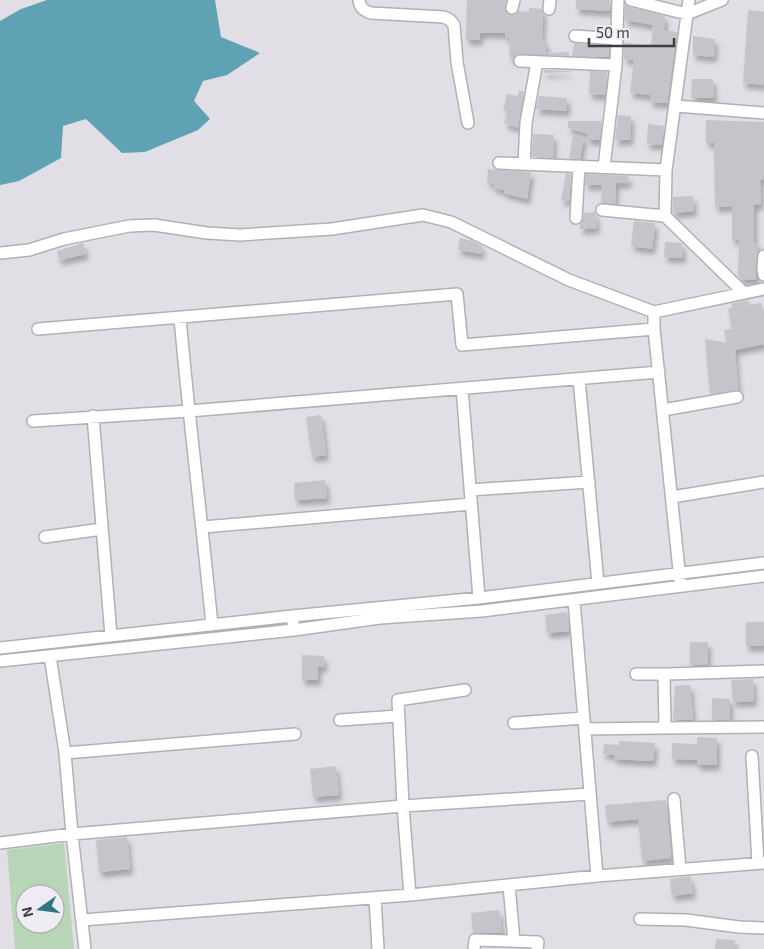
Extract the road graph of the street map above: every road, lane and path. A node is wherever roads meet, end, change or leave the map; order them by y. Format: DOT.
graph roads {
  1 [pos="358,0"];
  2 [pos="618,0"];
  3 [pos="631,0"];
  4 [pos="688,0"];
  5 [pos="722,0"];
  6 [pos="687,14"];
  7 [pos="575,36"];
  8 [pos="617,39"];
  9 [pos="520,61"];
  10 [pos="537,62"];
  11 [pos="616,65"];
  12 [pos="676,106"];
  13 [pos="764,113"];
  14 [pos="468,123"];
  15 [pos="499,162"];
  16 [pos="524,164"];
  17 [pos="579,166"];
  18 [pos="604,167"];
  19 [pos="666,170"];
  20 [pos="602,210"];
  21 [pos="665,216"];
  22 [pos="576,218"];
  23 [pos="0,252"];
  24 [pos="764,256"];
  25 [pos="764,276"];
  26 [pos="764,289"];
  27 [pos="744,293"];
  28 [pos="654,312"];
  29 [pos="180,318"];
  30 [pos="38,329"];
  31 [pos="654,329"];
  32 [pos="659,372"];
  33 [pos="579,379"];
  34 [pos="462,388"];
  35 [pos="737,397"];
  36 [pos="663,410"];
  37 [pos="189,412"];
  38 [pos="93,416"];
  39 [pos="33,420"];
  40 [pos="589,482"];
  41 [pos="764,482"];
  42 [pos="470,490"];
  43 [pos="672,497"];
  44 [pos="472,504"];
  45 [pos="203,528"];
  46 [pos="102,529"];
  47 [pos="45,537"];
  48 [pos="764,563"];
  49 [pos="679,573"];
  50 [pos="764,576"];
  51 [pos="598,583"];
  52 [pos="681,587"];
  53 [pos="479,598"];
  54 [pos="574,600"];
  55 [pos="379,613"];
  56 [pos="292,616"];
  57 [pos="212,625"];
  58 [pos="294,630"];
  59 [pos="111,636"];
  60 [pos="0,648"];
  61 [pos="50,656"];
  62 [pos="0,661"];
  63 [pos="764,671"];
  64 [pos="636,674"];
  65 [pos="667,674"];
  66 [pos="465,690"];
  67 [pos="398,716"];
  68 [pos="340,720"];
  69 [pos="514,723"];
  70 [pos="584,724"];
  71 [pos="764,727"];
  72 [pos="661,728"];
  73 [pos="295,734"];
  74 [pos="65,753"];
  75 [pos="752,756"];
  76 [pos="590,794"];
  77 [pos="674,798"];
  78 [pos="403,806"];
  79 [pos="72,834"];
  80 [pos="0,843"];
  81 [pos="761,863"];
  82 [pos="680,869"];
  83 [pos="597,876"];
  84 [pos="509,885"];
  85 [pos="410,895"];
  86 [pos="375,898"];
  87 [pos="640,919"];
  88 [pos="82,920"];
  89 [pos="764,928"];
  90 [pos="514,941"];
  91 [pos="85,949"];
  92 [pos="378,949"];
  93 [pos="474,949"];
  94 [pos="537,949"];
  1 -- 14 [label="street"];
  2 -- 8 [label="street"];
  3 -- 6 [label="street"];
  4 -- 6 [label="street"];
  5 -- 6 [label="street"];
  6 -- 12 [label="street"];
  7 -- 8 [label="street"];
  8 -- 11 [label="street"];
  9 -- 10 [label="street"];
  10 -- 11 [label="street"];
  10 -- 16 [label="street"];
  11 -- 18 [label="street"];
  12 -- 13 [label="street"];
  12 -- 19 [label="street"];
  15 -- 16 [label="street"];
  16 -- 17 [label="street"];
  17 -- 18 [label="street"];
  17 -- 22 [label="street"];
  18 -- 19 [label="street"];
  19 -- 21 [label="street"];
  20 -- 21 [label="street"];
  21 -- 27 [label="street"];
  23 -- 28 [label="street"];
  24 -- 25 [label="street"];
  26 -- 27 [label="street"];
  27 -- 28 [label="street"];
  28 -- 31 [label="street"];
  29 -- 30 [label="street"];
  29 -- 31 [label="street"];
  29 -- 37 [label="street"];
  31 -- 32 [label="street"];
  32 -- 33 [label="street"];
  32 -- 36 [label="street"];
  33 -- 34 [label="street"];
  33 -- 40 [label="street"];
  34 -- 37 [label="street"];
  34 -- 42 [label="street"];
  35 -- 36 [label="street"];
  36 -- 43 [label="street"];
  37 -- 38 [label="street"];
  37 -- 45 [label="street"];
  38 -- 39 [label="street"];
  38 -- 46 [label="street"];
  40 -- 42 [label="street"];
  40 -- 51 [label="street"];
  41 -- 43 [label="street"];
  42 -- 44 [label="street"];
  43 -- 49 [label="street"];
  44 -- 45 [label="street"];
  44 -- 53 [label="street"];
  45 -- 57 [label="street"];
  46 -- 47 [label="street"];
  46 -- 59 [label="street"];
  48 -- 49 [label="street"];
  49 -- 51 [label="street"];
  49 -- 52 [label="street"];
  50 -- 52 [label="street"];
  51 -- 53 [label="street"];
  52 -- 54 [label="street"];
  53 -- 55 [label="street"];
  54 -- 55 [label="street"];
  54 -- 70 [label="street"];
  55 -- 56 [label="street"];
  55 -- 58 [label="street"];
  56 -- 57 [label="street"];
  56 -- 58 [label="street"];
  57 -- 59 [label="street"];
  58 -- 61 [label="street"];
  59 -- 60 [label="street"];
  61 -- 62 [label="street"];
  61 -- 74 [label="street"];
  63 -- 65 [label="street"];
  64 -- 65 [label="street"];
  65 -- 72 [label="street"];
  66 -- 67 [label="street"];
  67 -- 68 [label="street"];
  67 -- 78 [label="street"];
  69 -- 70 [label="street"];
  70 -- 72 [label="street"];
  70 -- 76 [label="street"];
  71 -- 72 [label="street"];
  73 -- 74 [label="street"];
  74 -- 79 [label="street"];
  75 -- 81 [label="street"];
  76 -- 78 [label="street"];
  76 -- 83 [label="street"];
  77 -- 82 [label="street"];
  78 -- 79 [label="street"];
  78 -- 85 [label="street"];
  79 -- 80 [label="street"];
  79 -- 88 [label="street"];
  81 -- 82 [label="street"];
  82 -- 83 [label="street"];
  83 -- 84 [label="street"];
  84 -- 85 [label="street"];
  84 -- 90 [label="street"];
  85 -- 86 [label="street"];
  86 -- 88 [label="street"];
  86 -- 92 [label="street"];
  87 -- 89 [label="street"];
  88 -- 91 [label="street"];
  90 -- 93 [label="street"];
  90 -- 94 [label="street"];
}
